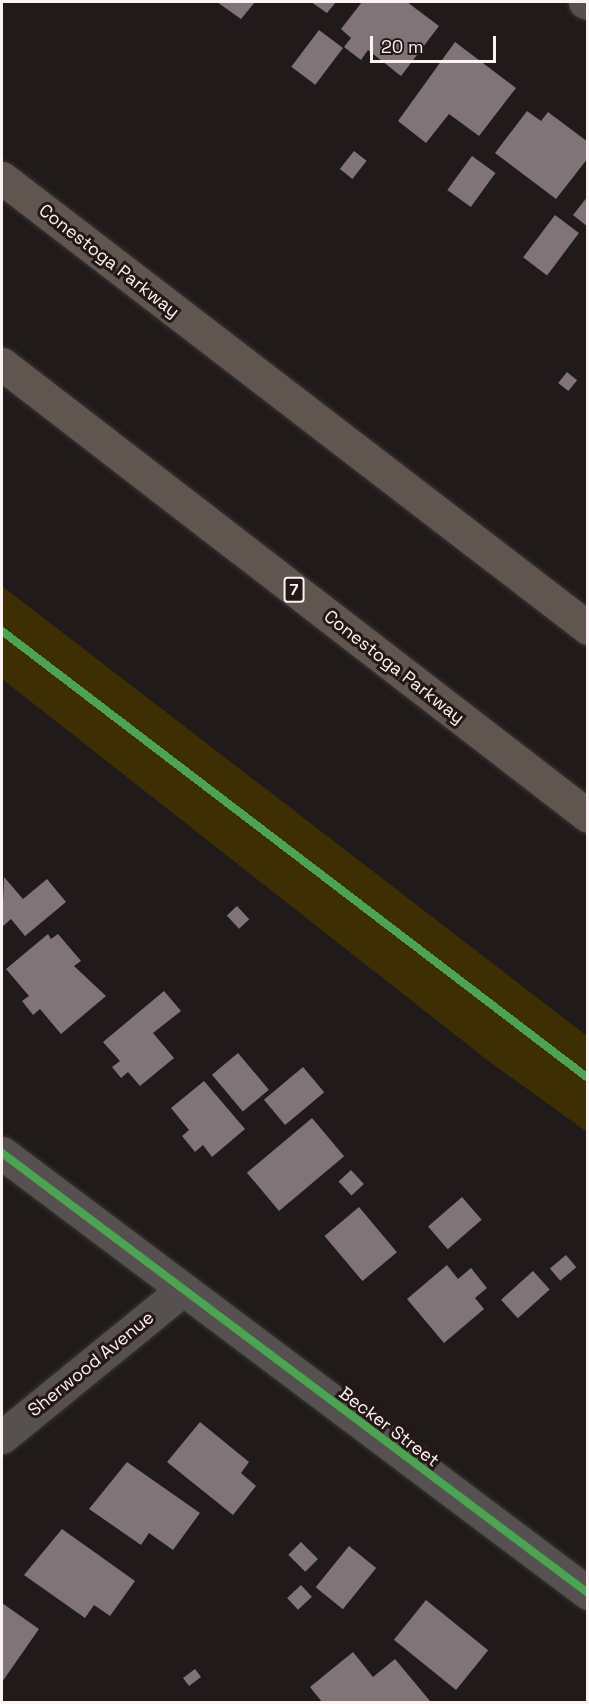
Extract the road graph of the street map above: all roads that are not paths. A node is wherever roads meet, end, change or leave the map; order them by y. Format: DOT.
graph roads {
  1 [pos="2,178"];
  2 [pos="2,364"];
  3 [pos="588,628"];
  4 [pos="588,816"];
  5 [pos="2,1153"];
  6 [pos="180,1291"];
  7 [pos="2,1437"];
  8 [pos="588,1593"];
  1 -- 3 [label="highway, Conestoga Parkway"];
  2 -- 4 [label="highway, Conestoga Parkway / 7"];
  5 -- 6 [label="street, Becker Street"];
  6 -- 7 [label="street, Sherwood Avenue"];
  6 -- 8 [label="street, Becker Street"];
}
